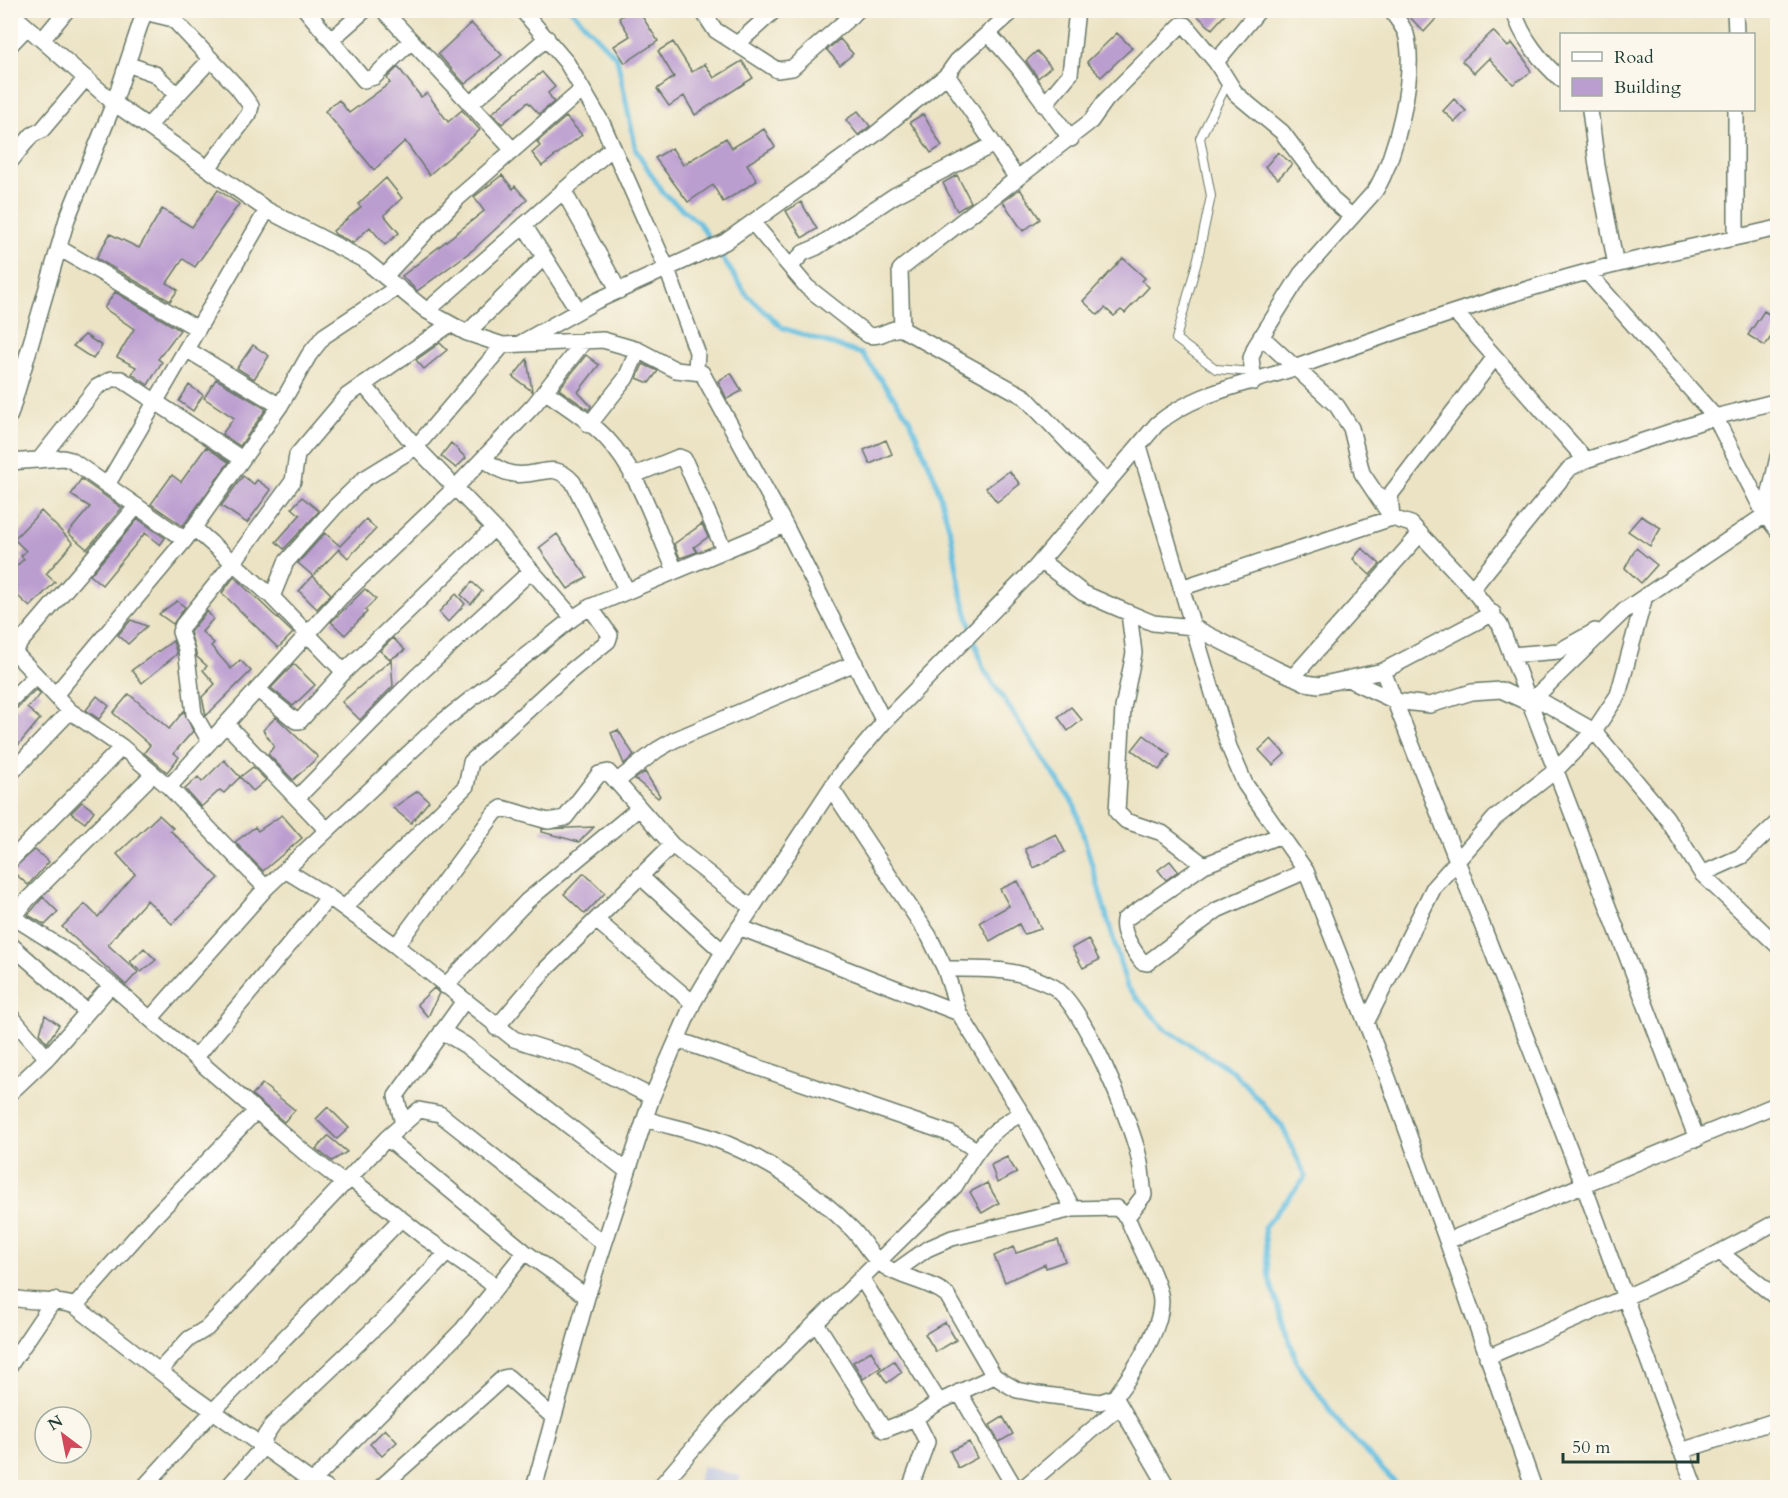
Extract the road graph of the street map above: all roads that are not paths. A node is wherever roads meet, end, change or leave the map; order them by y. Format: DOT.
graph roads {
  1 [pos="67,10"];
  2 [pos="306,10"];
  3 [pos="365,10"];
  4 [pos="383,10"];
  5 [pos="522,10"];
  6 [pos="702,10"];
  7 [pos="774,10"];
  8 [pos="858,10"];
  9 [pos="1014,10"];
  10 [pos="1077,10"];
  11 [pos="1259,10"];
  12 [pos="1391,10"];
  13 [pos="1514,10"];
  14 [pos="1736,10"];
  15 [pos="144,11"];
  16 [pos="10,12"];
  17 [pos="27,27"];
  18 [pos="1736,33"];
  19 [pos="989,34"];
  20 [pos="547,38"];
  21 [pos="42,40"];
  22 [pos="331,40"];
  23 [pos="411,41"];
  24 [pos="737,44"];
  25 [pos="10,45"];
  26 [pos="211,59"];
  27 [pos="1216,62"];
  28 [pos="127,64"];
  29 [pos="947,75"];
  30 [pos="86,78"];
  31 [pos="1560,78"];
  32 [pos="1227,84"];
  33 [pos="582,90"];
  34 [pos="177,96"];
  35 [pos="114,103"];
  36 [pos="470,104"];
  37 [pos="1044,105"];
  38 [pos="1590,111"];
  39 [pos="1736,111"];
  40 [pos="148,126"];
  41 [pos="1071,139"];
  42 [pos="994,144"];
  43 [pos="612,148"];
  44 [pos="512,149"];
  45 [pos="12,158"];
  46 [pos="208,168"];
  47 [pos="1016,177"];
  48 [pos="563,190"];
  49 [pos="267,210"];
  50 [pos="1352,217"];
  51 [pos="753,223"];
  52 [pos="524,225"];
  53 [pos="1778,228"];
  54 [pos="1736,237"];
  55 [pos="59,248"];
  56 [pos="544,257"];
  57 [pos="1616,265"];
  58 [pos="790,267"];
  59 [pos="667,268"];
  60 [pos="1587,272"];
  61 [pos="385,276"];
  62 [pos="398,287"];
  63 [pos="619,291"];
  64 [pos="578,310"];
  65 [pos="427,311"];
  66 [pos="1456,313"];
  67 [pos="450,324"];
  68 [pos="198,329"];
  69 [pos="902,329"];
  70 [pos="467,333"];
  71 [pos="1261,336"];
  72 [pos="585,340"];
  73 [pos="519,344"];
  74 [pos="503,345"];
  75 [pos="186,349"];
  76 [pos="638,350"];
  77 [pos="1495,357"];
  78 [pos="1295,367"];
  79 [pos="696,370"];
  80 [pos="16,377"];
  81 [pos="1253,377"];
  82 [pos="364,385"];
  83 [pos="545,391"];
  84 [pos="1778,401"];
  85 [pos="155,402"];
  86 [pos="280,406"];
  87 [pos="10,415"];
  88 [pos="1715,417"];
  89 [pos="589,424"];
  90 [pos="1139,446"];
  91 [pos="416,447"];
  92 [pos="1778,457"];
  93 [pos="242,459"];
  94 [pos="483,459"];
  95 [pos="39,460"];
  96 [pos="1586,460"];
  97 [pos="10,462"];
  98 [pos="632,476"];
  99 [pos="1107,483"];
  100 [pos="107,484"];
  101 [pos="455,488"];
  102 [pos="137,506"];
  103 [pos="1766,515"];
  104 [pos="1392,518"];
  105 [pos="785,525"];
  106 [pos="494,528"];
  107 [pos="1778,531"];
  108 [pos="189,534"];
  109 [pos="1420,534"];
  110 [pos="724,550"];
  111 [pos="1041,561"];
  112 [pos="233,563"];
  113 [pos="675,570"];
  114 [pos="531,571"];
  115 [pos="1181,588"];
  116 [pos="1472,589"];
  117 [pos="627,591"];
  118 [pos="1645,596"];
  119 [pos="272,597"];
  120 [pos="590,607"];
  121 [pos="1129,613"];
  122 [pos="1492,613"];
  123 [pos="573,618"];
  124 [pos="1616,619"];
  125 [pos="1193,627"];
  126 [pos="308,635"];
  127 [pos="12,650"];
  128 [pos="1511,656"];
  129 [pos="855,663"];
  130 [pos="1383,671"];
  131 [pos="344,672"];
  132 [pos="36,675"];
  133 [pos="1293,677"];
  134 [pos="1348,679"];
  135 [pos="258,690"];
  136 [pos="55,695"];
  137 [pos="10,701"];
  138 [pos="1395,701"];
  139 [pos="1529,703"];
  140 [pos="70,711"];
  141 [pos="884,723"];
  142 [pos="226,725"];
  143 [pos="1594,731"];
  144 [pos="210,742"];
  145 [pos="122,747"];
  146 [pos="1555,771"];
  147 [pos="10,774"];
  148 [pos="153,774"];
  149 [pos="616,782"];
  150 [pos="169,787"];
  151 [pos="831,788"];
  152 [pos="298,797"];
  153 [pos="639,808"];
  154 [pos="1778,822"];
  155 [pos="327,830"];
  156 [pos="1281,835"];
  157 [pos="672,845"];
  158 [pos="1458,859"];
  159 [pos="10,861"];
  160 [pos="1204,865"];
  161 [pos="285,870"];
  162 [pos="1306,871"];
  163 [pos="1702,874"];
  164 [pos="640,876"];
  165 [pos="266,888"];
  166 [pos="329,897"];
  167 [pos="344,908"];
  168 [pos="752,908"];
  169 [pos="12,919"];
  170 [pos="596,920"];
  171 [pos="739,927"];
  172 [pos="10,944"];
  173 [pos="396,946"];
  174 [pos="1778,946"];
  175 [pos="723,952"];
  176 [pos="945,969"];
  177 [pos="111,986"];
  178 [pos="445,986"];
  179 [pos="464,1001"];
  180 [pos="693,1003"];
  181 [pos="87,1012"];
  182 [pos="959,1012"];
  183 [pos="10,1015"];
  184 [pos="151,1018"];
  185 [pos="1366,1023"];
  186 [pos="496,1028"];
  187 [pos="442,1031"];
  188 [pos="678,1040"];
  189 [pos="47,1058"];
  190 [pos="196,1058"];
  191 [pos="10,1093"];
  192 [pos="652,1097"];
  193 [pos="1778,1104"];
  194 [pos="256,1111"];
  195 [pos="1023,1114"];
  196 [pos="645,1119"];
  197 [pos="403,1124"];
  198 [pos="387,1138"];
  199 [pos="1697,1139"];
  200 [pos="976,1150"];
  201 [pos="627,1171"];
  202 [pos="348,1182"];
  203 [pos="1584,1186"];
  204 [pos="1073,1209"];
  205 [pos="1127,1217"];
  206 [pos="401,1219"];
  207 [pos="1778,1221"];
  208 [pos="1447,1241"];
  209 [pos="604,1244"];
  210 [pos="525,1252"];
  211 [pos="447,1253"];
  212 [pos="1721,1253"];
  213 [pos="879,1263"];
  214 [pos="896,1271"];
  215 [pos="862,1279"];
  216 [pos="497,1287"];
  217 [pos="10,1297"];
  218 [pos="586,1297"];
  219 [pos="1627,1298"];
  220 [pos="1778,1299"];
  221 [pos="54,1300"];
  222 [pos="75,1306"];
  223 [pos="816,1323"];
  224 [pos="1487,1357"];
  225 [pos="10,1365"];
  226 [pos="159,1371"];
  227 [pos="994,1376"];
  228 [pos="959,1392"];
  229 [pos="939,1401"];
  230 [pos="1117,1402"];
  231 [pos="213,1411"];
  232 [pos="553,1417"];
  233 [pos="915,1418"];
  234 [pos="1778,1420"];
  235 [pos="263,1447"];
  236 [pos="1681,1451"];
  237 [pos="309,1484"];
  238 [pos="143,1488"];
  239 [pos="226,1488"];
  240 [pos="326,1488"];
  241 [pos="380,1488"];
  242 [pos="534,1488"];
  243 [pos="659,1488"];
  244 [pos="910,1488"];
  245 [pos="1015,1488"];
  246 [pos="1023,1488"];
  247 [pos="1168,1488"];
  248 [pos="1534,1488"];
  249 [pos="1695,1488"];
  1 -- 21 [label="street"];
  2 -- 22 [label="street"];
  3 -- 22 [label="street"];
  4 -- 23 [label="street"];
  5 -- 20 [label="street"];
  6 -- 24 [label="street"];
  7 -- 24 [label="street"];
  8 -- 24 [label="street"];
  9 -- 19 [label="street"];
  10 -- 37 [label="street"];
  11 -- 27 [label="street"];
  12 -- 50 [label="street"];
  13 -- 31 [label="street"];
  14 -- 18 [label="street"];
  15 -- 26 [label="street"];
  15 -- 28 [label="street"];
  16 -- 17 [label="street"];
  17 -- 21 [label="street"];
  17 -- 25 [label="street"];
  19 -- 29 [label="street"];
  19 -- 37 [label="street"];
  20 -- 33 [label="street"];
  20 -- 36 [label="street"];
  21 -- 30 [label="street"];
  22 -- 23 [label="street"];
  23 -- 36 [label="street"];
  26 -- 34 [label="street"];
  26 -- 46 [label="street"];
  27 -- 32 [label="street"];
  27 -- 41 [label="street"];
  28 -- 34 [label="street"];
  28 -- 35 [label="street"];
  29 -- 42 [label="street"];
  29 -- 51 [label="street"];
  30 -- 35 [label="street"];
  30 -- 45 [label="street"];
  32 -- 50 [label="street"];
  32 -- 81 [label="lane"];
  33 -- 43 [label="street"];
  33 -- 44 [label="street"];
  34 -- 40 [label="street"];
  35 -- 40 [label="street"];
  35 -- 55 [label="street"];
  36 -- 44 [label="street"];
  37 -- 41 [label="street"];
  38 -- 57 [label="street"];
  39 -- 54 [label="street"];
  40 -- 46 [label="street"];
  41 -- 47 [label="street"];
  42 -- 47 [label="street"];
  42 -- 58 [label="street"];
  43 -- 48 [label="street"];
  43 -- 59 [label="street"];
  44 -- 61 [label="street"];
  46 -- 49 [label="street"];
  47 -- 69 [label="street"];
  48 -- 52 [label="street"];
  48 -- 63 [label="street"];
  49 -- 61 [label="street"];
  49 -- 68 [label="street"];
  50 -- 71 [label="street"];
  51 -- 58 [label="street"];
  51 -- 59 [label="street"];
  52 -- 56 [label="street"];
  52 -- 65 [label="street"];
  53 -- 54 [label="street"];
  54 -- 57 [label="street"];
  55 -- 68 [label="street"];
  55 -- 80 [label="street"];
  56 -- 64 [label="street"];
  56 -- 70 [label="street"];
  57 -- 60 [label="street"];
  58 -- 69 [label="street"];
  59 -- 63 [label="street"];
  59 -- 79 [label="street"];
  60 -- 66 [label="street"];
  60 -- 88 [label="street"];
  61 -- 62 [label="street"];
  62 -- 65 [label="street"];
  62 -- 86 [label="street"];
  63 -- 64 [label="street"];
  64 -- 73 [label="street"];
  65 -- 67 [label="street"];
  66 -- 77 [label="street"];
  66 -- 78 [label="street"];
  67 -- 70 [label="street"];
  67 -- 82 [label="street"];
  68 -- 75 [label="street"];
  69 -- 99 [label="street"];
  70 -- 74 [label="street"];
  71 -- 78 [label="street"];
  71 -- 81 [label="street"];
  72 -- 73 [label="street"];
  72 -- 76 [label="street"];
  72 -- 83 [label="street"];
  73 -- 74 [label="street"];
  74 -- 91 [label="street"];
  75 -- 85 [label="street"];
  75 -- 86 [label="street"];
  76 -- 79 [label="street"];
  76 -- 89 [label="street"];
  77 -- 96 [label="street"];
  77 -- 104 [label="street"];
  78 -- 81 [label="street"];
  78 -- 104 [label="street"];
  79 -- 105 [label="street"];
  80 -- 87 [label="street"];
  81 -- 90 [label="street"];
  82 -- 91 [label="street"];
  82 -- 112 [label="street"];
  83 -- 89 [label="street"];
  83 -- 94 [label="street"];
  84 -- 88 [label="street"];
  85 -- 93 [label="street"];
  85 -- 95 [label="street"];
  85 -- 100 [label="street"];
  86 -- 93 [label="street"];
  88 -- 96 [label="street"];
  88 -- 103 [label="street"];
  89 -- 98 [label="street"];
  90 -- 99 [label="street"];
  90 -- 115 [label="street"];
  91 -- 101 [label="street"];
  91 -- 119 [label="street"];
  92 -- 103 [label="street"];
  93 -- 108 [label="street"];
  94 -- 101 [label="street"];
  94 -- 117 [label="street"];
  95 -- 97 [label="street"];
  95 -- 100 [label="street"];
  96 -- 116 [label="street"];
  98 -- 110 [label="street"];
  98 -- 113 [label="street"];
  99 -- 111 [label="street"];
  100 -- 102 [label="street"];
  101 -- 106 [label="street"];
  101 -- 126 [label="street"];
  102 -- 108 [label="street"];
  102 -- 127 [label="street"];
  103 -- 107 [label="street"];
  103 -- 118 [label="street"];
  104 -- 109 [label="street"];
  104 -- 115 [label="street"];
  105 -- 110 [label="street"];
  105 -- 129 [label="street"];
  106 -- 114 [label="street"];
  106 -- 131 [label="street"];
  108 -- 112 [label="street"];
  108 -- 136 [label="street"];
  109 -- 116 [label="street"];
  109 -- 133 [label="street"];
  110 -- 113 [label="street"];
  111 -- 121 [label="street"];
  111 -- 141 [label="street"];
  112 -- 119 [label="street"];
  112 -- 144 [label="street"];
  113 -- 117 [label="street"];
  114 -- 123 [label="street"];
  114 -- 152 [label="street"];
  115 -- 125 [label="street"];
  116 -- 122 [label="street"];
  117 -- 120 [label="street"];
  118 -- 124 [label="street"];
  118 -- 143 [label="street"];
  119 -- 126 [label="street"];
  120 -- 123 [label="street"];
  120 -- 167 [label="street"];
  121 -- 125 [label="street"];
  121 -- 160 [label="street"];
  122 -- 128 [label="street"];
  122 -- 130 [label="street"];
  123 -- 155 [label="street"];
  124 -- 128 [label="street"];
  124 -- 139 [label="street"];
  125 -- 133 [label="street"];
  125 -- 156 [label="street"];
  126 -- 131 [label="street"];
  126 -- 135 [label="street"];
  127 -- 132 [label="street"];
  128 -- 139 [label="street"];
  129 -- 141 [label="street"];
  129 -- 149 [label="street"];
  130 -- 134 [label="street"];
  130 -- 138 [label="street"];
  131 -- 135 [label="street"];
  132 -- 136 [label="street"];
  132 -- 137 [label="street"];
  133 -- 134 [label="street"];
  134 -- 138 [label="street"];
  135 -- 142 [label="street"];
  136 -- 140 [label="street"];
  138 -- 139 [label="street"];
  138 -- 158 [label="street"];
  139 -- 143 [label="street"];
  139 -- 146 [label="street"];
  140 -- 145 [label="street"];
  140 -- 147 [label="street"];
  141 -- 151 [label="street"];
  142 -- 144 [label="street"];
  142 -- 152 [label="street"];
  143 -- 146 [label="street"];
  143 -- 163 [label="street"];
  144 -- 150 [label="street"];
  145 -- 148 [label="street"];
  145 -- 159 [label="street"];
  146 -- 158 [label="street"];
  146 -- 199 [label="street"];
  148 -- 150 [label="street"];
  148 -- 169 [label="street"];
  149 -- 153 [label="street"];
  149 -- 173 [label="street"];
  150 -- 165 [label="street"];
  151 -- 168 [label="street"];
  151 -- 176 [label="street"];
  152 -- 155 [label="street"];
  153 -- 157 [label="street"];
  153 -- 178 [label="street"];
  154 -- 163 [label="street"];
  155 -- 161 [label="street"];
  156 -- 160 [label="street"];
  156 -- 162 [label="street"];
  157 -- 164 [label="street"];
  157 -- 168 [label="street"];
  158 -- 185 [label="street"];
  158 -- 203 [label="street"];
  160 -- 162 [label="street"];
  161 -- 165 [label="street"];
  161 -- 166 [label="street"];
  162 -- 185 [label="street"];
  163 -- 174 [label="street"];
  164 -- 170 [label="street"];
  164 -- 175 [label="street"];
  165 -- 184 [label="street"];
  166 -- 167 [label="street"];
  166 -- 190 [label="street"];
  167 -- 173 [label="street"];
  168 -- 171 [label="street"];
  169 -- 177 [label="street"];
  170 -- 180 [label="street"];
  170 -- 186 [label="street"];
  171 -- 175 [label="street"];
  171 -- 182 [label="street"];
  172 -- 181 [label="street"];
  173 -- 178 [label="street"];
  175 -- 180 [label="street"];
  176 -- 182 [label="street"];
  176 -- 205 [label="street"];
  177 -- 181 [label="street"];
  177 -- 184 [label="street"];
  178 -- 179 [label="street"];
  179 -- 186 [label="street"];
  179 -- 187 [label="street"];
  180 -- 188 [label="street"];
  181 -- 189 [label="street"];
  182 -- 195 [label="street"];
  183 -- 189 [label="street"];
  184 -- 190 [label="street"];
  185 -- 208 [label="street"];
  186 -- 192 [label="street"];
  187 -- 197 [label="street"];
  187 -- 201 [label="street"];
  188 -- 192 [label="street"];
  188 -- 200 [label="street"];
  189 -- 191 [label="street"];
  190 -- 194 [label="street"];
  192 -- 196 [label="street"];
  193 -- 199 [label="street"];
  194 -- 202 [label="street"];
  194 -- 222 [label="street"];
  195 -- 200 [label="street"];
  195 -- 204 [label="street"];
  196 -- 201 [label="street"];
  196 -- 213 [label="street"];
  197 -- 198 [label="street"];
  197 -- 209 [label="street"];
  198 -- 202 [label="street"];
  198 -- 210 [label="street"];
  199 -- 203 [label="street"];
  200 -- 213 [label="street"];
  201 -- 209 [label="street"];
  202 -- 206 [label="street"];
  202 -- 226 [label="street"];
  203 -- 208 [label="street"];
  203 -- 219 [label="street"];
  204 -- 205 [label="street"];
  204 -- 214 [label="street"];
  205 -- 230 [label="street"];
  206 -- 211 [label="street"];
  206 -- 231 [label="street"];
  207 -- 212 [label="street"];
  208 -- 224 [label="street"];
  209 -- 218 [label="street"];
  210 -- 216 [label="street"];
  210 -- 218 [label="street"];
  211 -- 216 [label="street"];
  211 -- 235 [label="street"];
  212 -- 219 [label="street"];
  212 -- 220 [label="street"];
  213 -- 214 [label="street"];
  213 -- 215 [label="street"];
  214 -- 227 [label="street"];
  215 -- 223 [label="street"];
  215 -- 229 [label="street"];
  216 -- 237 [label="street"];
  217 -- 221 [label="street"];
  218 -- 232 [label="street"];
  219 -- 224 [label="street"];
  219 -- 236 [label="street"];
  221 -- 222 [label="street"];
  221 -- 225 [label="street"];
  222 -- 226 [label="street"];
  223 -- 233 [label="street"];
  223 -- 243 [label="street"];
  224 -- 248 [label="street"];
  226 -- 231 [label="street"];
  227 -- 228 [label="street"];
  227 -- 230 [label="street"];
  228 -- 229 [label="street"];
  228 -- 245 [label="street"];
  229 -- 233 [label="street"];
  230 -- 246 [label="street"];
  230 -- 247 [label="street"];
  231 -- 235 [label="street"];
  231 -- 238 [label="street"];
  232 -- 241 [label="street"];
  232 -- 242 [label="street"];
  233 -- 244 [label="street"];
  234 -- 236 [label="street"];
  235 -- 237 [label="street"];
  235 -- 239 [label="street"];
  236 -- 249 [label="street"];
  237 -- 240 [label="street"];
}
